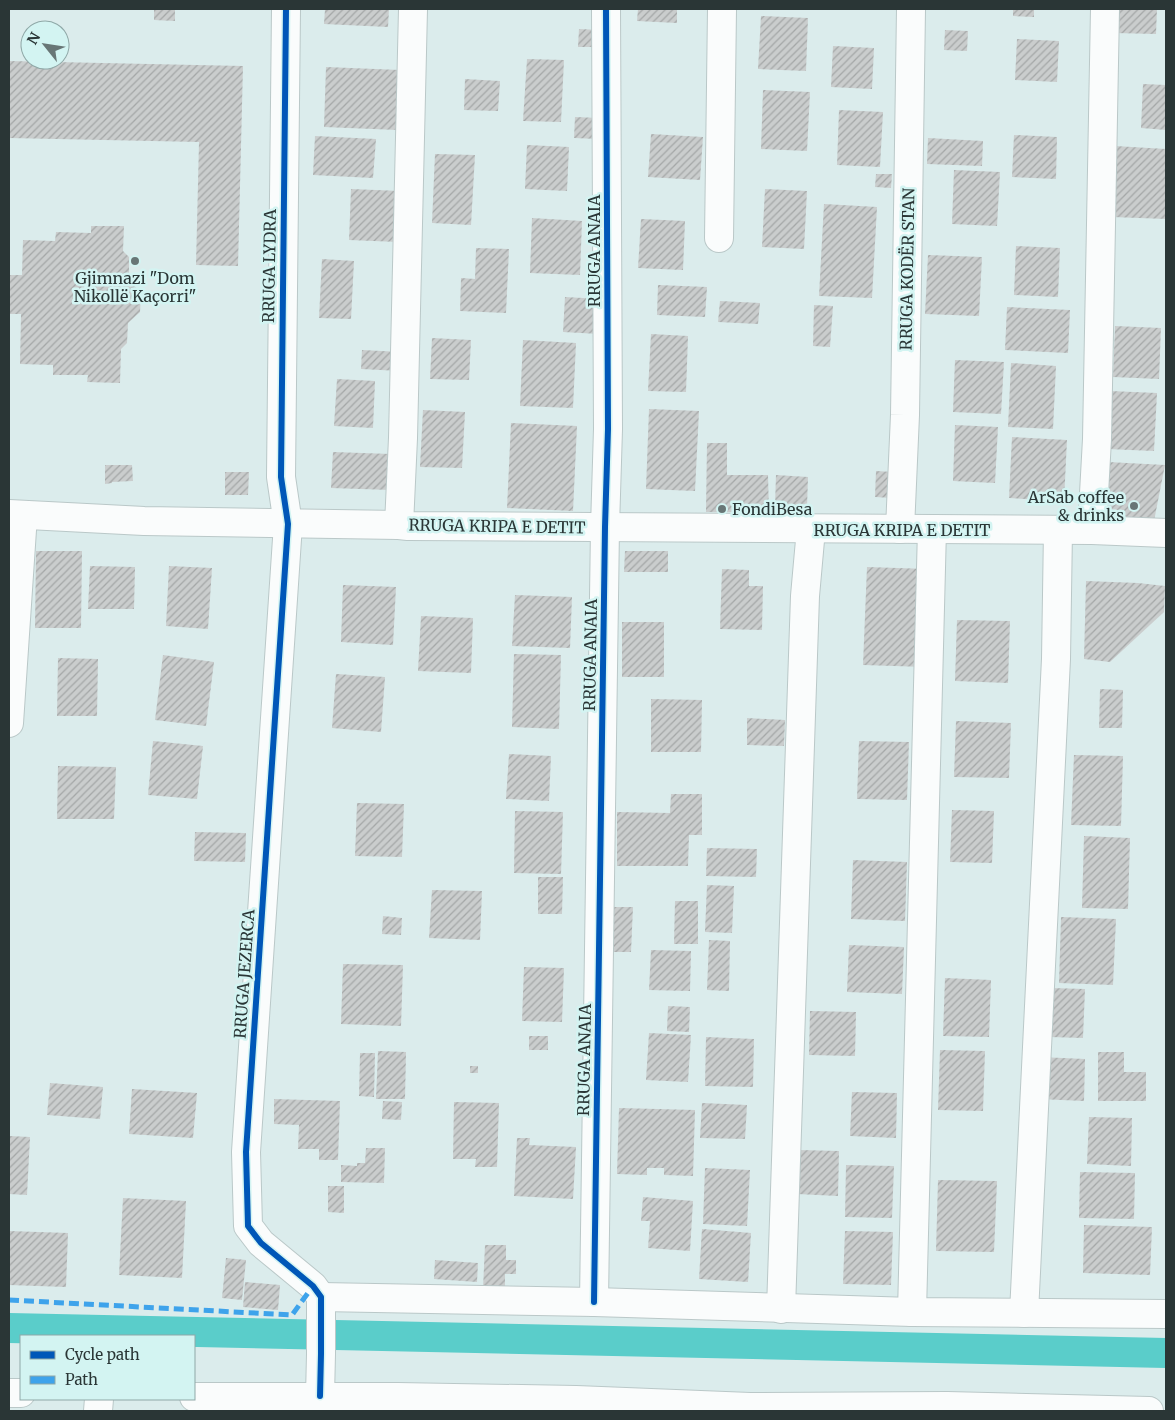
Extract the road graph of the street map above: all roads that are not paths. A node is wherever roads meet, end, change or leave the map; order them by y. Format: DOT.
graph roads {
  1 [pos="286,9"];
  2 [pos="413,9"];
  3 [pos="606,9"];
  4 [pos="722,9"];
  5 [pos="911,9"];
  6 [pos="1105,9"];
  7 [pos="719,238"];
  8 [pos="16,515"];
  9 [pos="288,524"];
  10 [pos="399,525"];
  11 [pos="605,527"];
  12 [pos="811,529"];
  13 [pos="900,529"];
  14 [pos="932,529"];
  15 [pos="1058,530"];
  16 [pos="1092,530"];
  17 [pos="1166,533"];
  18 [pos="9,723"];
  19 [pos="594,1302"];
  20 [pos="322,1304"];
  21 [pos="781,1309"];
  22 [pos="912,1312"];
  23 [pos="1024,1313"];
  24 [pos="1166,1314"];
  25 [pos="320,1396"];
  26 [pos="195,1401"];
  27 [pos="398,1404"];
  28 [pos="576,1406"];
  29 [pos="750,1409"];
  30 [pos="947,1409"];
  31 [pos="1149,1411"];
  1 -- 9 [label="street, RRUGA LYDRA"];
  2 -- 10 [label="street"];
  3 -- 11 [label="street, RRUGA ANAIA"];
  4 -- 7 [label="street"];
  5 -- 13 [label="street, RRUGA KODËR STAN"];
  6 -- 16 [label="street"];
  8 -- 9 [label="street, RRUGA KRIPA E DETIT"];
  8 -- 18 [label="street"];
  9 -- 10 [label="street, RRUGA KRIPA E DETIT"];
  9 -- 20 [label="street, RRUGA JEZERCA"];
  10 -- 11 [label="street, RRUGA KRIPA E DETIT"];
  11 -- 12 [label="street, RRUGA KRIPA E DETIT"];
  11 -- 19 [label="street, RRUGA ANAIA"];
  12 -- 13 [label="street, RRUGA KRIPA E DETIT"];
  12 -- 21 [label="street"];
  13 -- 14 [label="street, RRUGA KRIPA E DETIT"];
  14 -- 15 [label="street, RRUGA KRIPA E DETIT"];
  14 -- 22 [label="street"];
  15 -- 16 [label="street, RRUGA KRIPA E DETIT"];
  15 -- 23 [label="street"];
  16 -- 17 [label="street, RRUGA KRIPA E DETIT"];
  19 -- 20 [label="street"];
  19 -- 21 [label="street"];
  20 -- 25 [label="street"];
  21 -- 22 [label="street"];
  22 -- 23 [label="street"];
  23 -- 24 [label="street"];
  25 -- 26 [label="street"];
  25 -- 27 [label="street"];
  27 -- 28 [label="street"];
  28 -- 29 [label="street"];
  29 -- 30 [label="street"];
  30 -- 31 [label="street"];
}
